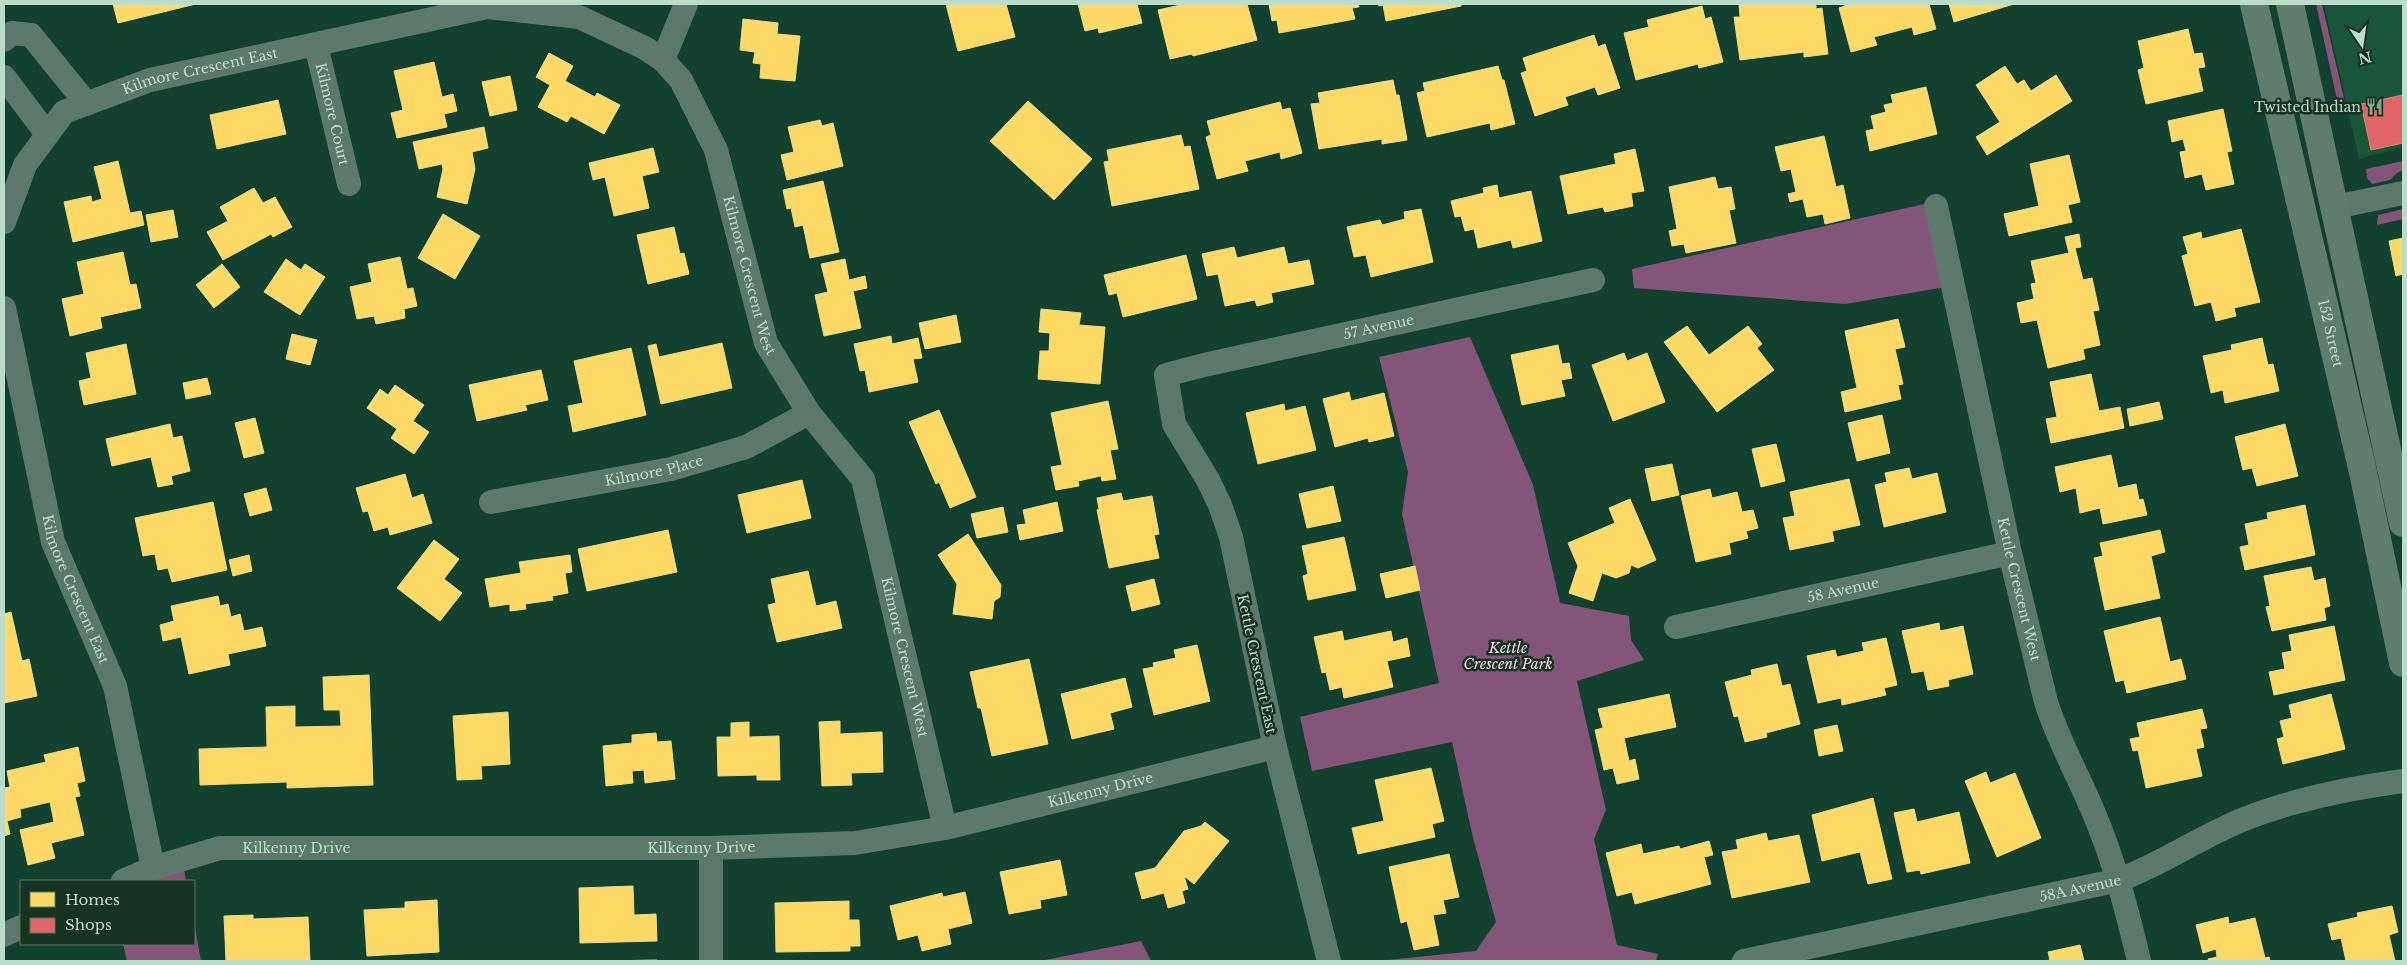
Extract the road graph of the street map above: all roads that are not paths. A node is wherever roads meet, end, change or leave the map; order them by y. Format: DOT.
graph roads {
  1 [pos="686,4"];
  2 [pos="2254,4"];
  3 [pos="2290,4"];
  4 [pos="4,40"];
  5 [pos="316,45"];
  6 [pos="663,60"];
  7 [pos="4,77"];
  8 [pos="87,104"];
  9 [pos="48,134"];
  10 [pos="2289,158"];
  11 [pos="349,184"];
  12 [pos="2403,193"];
  13 [pos="1936,206"];
  14 [pos="2335,207"];
  15 [pos="4,222"];
  16 [pos="1592,280"];
  17 [pos="4,308"];
  18 [pos="1166,375"];
  19 [pos="809,413"];
  20 [pos="491,502"];
  21 [pos="2403,524"];
  22 [pos="2010,553"];
  23 [pos="1676,628"];
  24 [pos="2403,663"];
  25 [pos="1274,747"];
  26 [pos="2403,781"];
  27 [pos="946,828"];
  28 [pos="711,848"];
  29 [pos="153,868"];
  30 [pos="126,880"];
  31 [pos="2119,880"];
  32 [pos="20,927"];
  33 [pos="4,935"];
  34 [pos="711,961"];
  35 [pos="1329,961"];
  36 [pos="1744,961"];
  37 [pos="2139,961"];
  1 -- 6 [label="street"];
  2 -- 10 [label="main road, 152 Street"];
  3 -- 14 [label="main road"];
  4 -- 8 [label="street"];
  5 -- 6 [label="street, Kilmore Crescent West"];
  5 -- 8 [label="street, Kilmore Crescent East"];
  5 -- 11 [label="street, Kilmore Court"];
  6 -- 19 [label="street, Kilmore Crescent West"];
  7 -- 9 [label="street"];
  8 -- 9 [label="street, Kilmore Crescent East"];
  9 -- 15 [label="street, Kilmore Crescent East"];
  10 -- 14 [label="main road"];
  10 -- 24 [label="main road, 152 Street"];
  12 -- 14 [label="street"];
  13 -- 22 [label="street, Kettle Crescent West"];
  14 -- 21 [label="main road"];
  16 -- 18 [label="street, 57 Avenue"];
  17 -- 29 [label="street, Kilmore Crescent East"];
  18 -- 25 [label="street, Kettle Crescent East"];
  19 -- 20 [label="street, Kilmore Place"];
  19 -- 27 [label="street, Kilmore Crescent West"];
  22 -- 23 [label="street, 58 Avenue"];
  22 -- 31 [label="street, Kettle Crescent West"];
  25 -- 27 [label="street, Kilkenny Drive"];
  25 -- 35 [label="street, Kettle Crescent East"];
  26 -- 31 [label="street, 58A Avenue"];
  27 -- 28 [label="street, Kilkenny Drive"];
  28 -- 29 [label="street, Kilkenny Drive"];
  28 -- 34 [label="street"];
  29 -- 30 [label="street, Kilkenny Drive"];
  31 -- 36 [label="street, 58A Avenue"];
  31 -- 37 [label="street, Kettle Crescent West"];
  32 -- 33 [label="street"];
}
